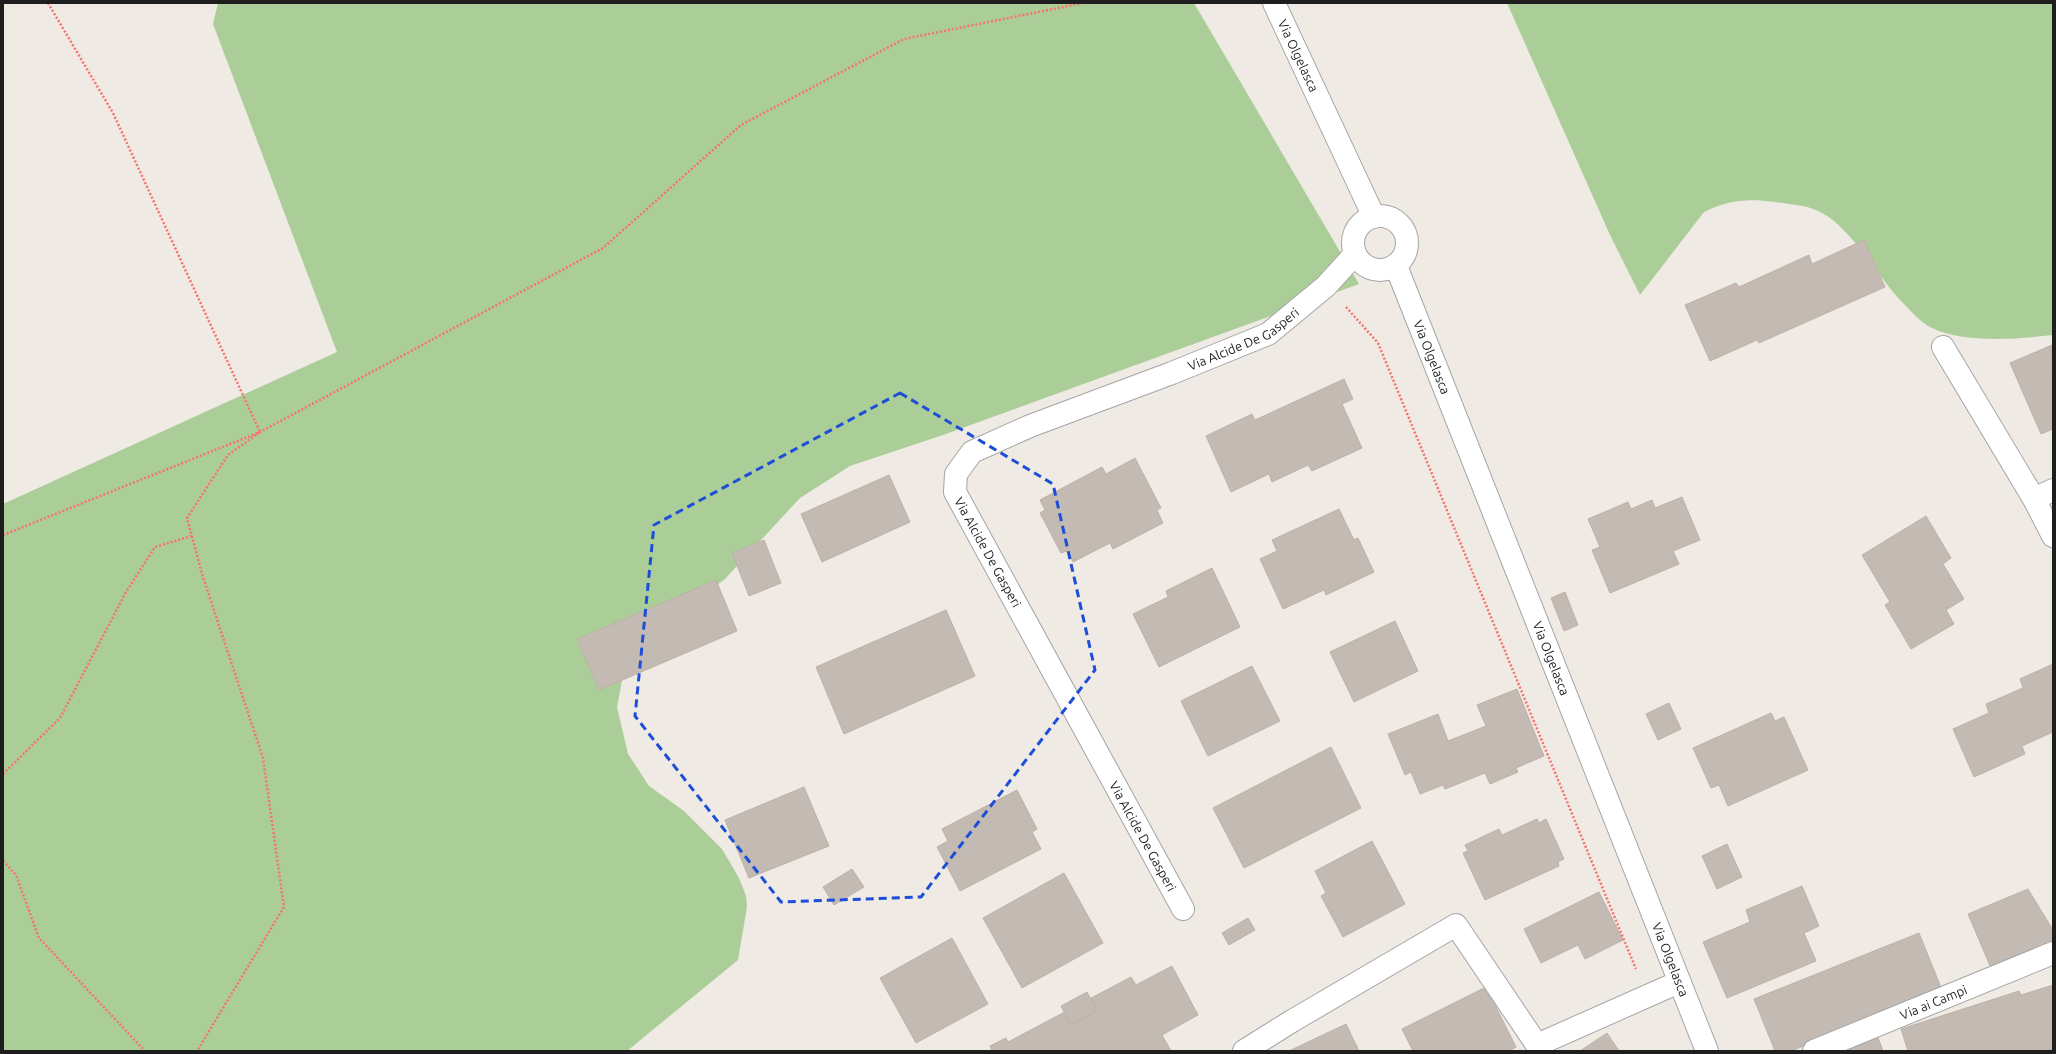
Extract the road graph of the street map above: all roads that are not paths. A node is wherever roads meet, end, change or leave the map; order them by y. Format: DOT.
graph roads {
  1 [pos="1274,3"];
  2 [pos="1374,216"];
  3 [pos="1355,254"];
  4 [pos="1396,266"];
  5 [pos="1943,347"];
  6 [pos="2044,495"];
  7 [pos="2053,536"];
  8 [pos="1183,908"];
  9 [pos="2053,953"];
  10 [pos="1679,982"];
  11 [pos="1244,1051"];
  12 [pos="1707,1051"];
  13 [pos="1814,1051"];
  1 -- 2 [label="street, Via Olgelasca"];
  2 -- 3 [label="street"];
  2 -- 4 [label="street"];
  3 -- 4 [label="street"];
  3 -- 8 [label="street, Via Alcide De Gasperi"];
  4 -- 10 [label="street, Via Olgelasca"];
  5 -- 6 [label="street"];
  6 -- 7 [label="street"];
  9 -- 13 [label="street, Via ai Campi"];
  10 -- 11 [label="street"];
  10 -- 12 [label="street, Via Olgelasca"];
}
